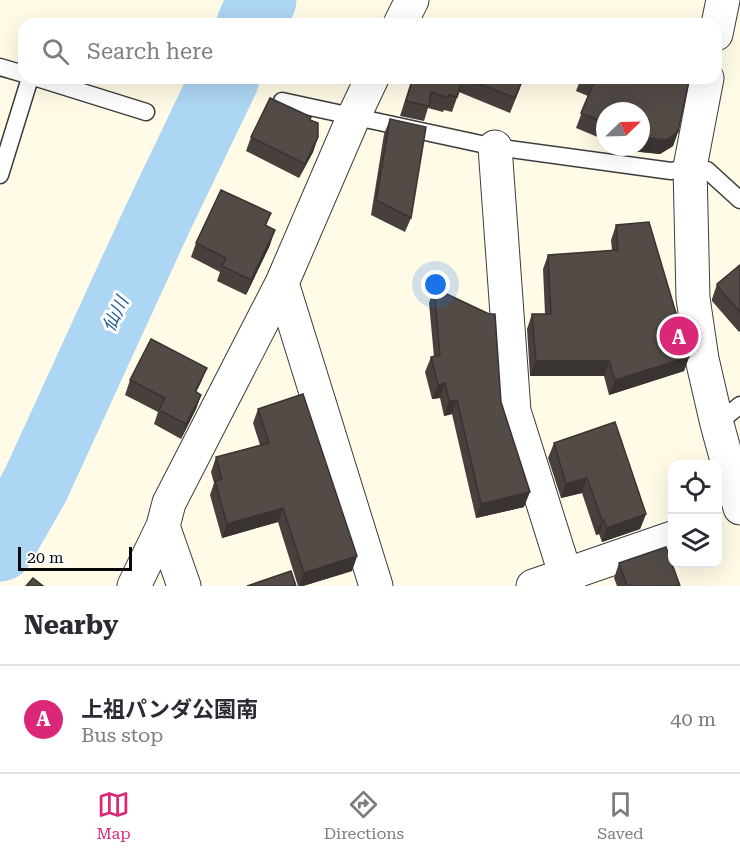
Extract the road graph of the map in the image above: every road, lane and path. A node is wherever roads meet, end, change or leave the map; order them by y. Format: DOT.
graph roads {
  1 [pos="412,0"];
  2 [pos="403,18"];
  3 [pos="0,67"];
  4 [pos="18,72"];
  5 [pos="28,84"];
  6 [pos="56,84"];
  7 [pos="369,84"];
  8 [pos="706,84"];
  9 [pos="282,101"];
  10 [pos="146,112"];
  11 [pos="354,116"];
  12 [pos="495,147"];
  13 [pos="690,167"];
  14 [pos="0,175"];
  15 [pos="740,200"];
  16 [pos="282,283"];
  17 [pos="728,414"];
  18 [pos="740,508"];
  19 [pos="740,515"];
  20 [pos="722,521"];
  21 [pos="163,526"];
  22 [pos="668,540"];
  23 [pos="568,580"];
  24 [pos="134,586"];
  25 [pos="184,586"];
  26 [pos="375,586"];
  27 [pos="533,586"];
  1 -- 2 [label="street"];
  3 -- 4 [label="lane"];
  5 -- 14 [label="lane"];
  6 -- 10 [label="lane"];
  7 -- 11 [label="street"];
  8 -- 13 [label="street"];
  9 -- 11 [label="lane"];
  11 -- 12 [label="lane"];
  11 -- 16 [label="street"];
  12 -- 13 [label="lane"];
  12 -- 23 [label="street"];
  13 -- 15 [label="lane"];
  13 -- 17 [label="street"];
  16 -- 21 [label="street"];
  16 -- 26 [label="street"];
  17 -- 18 [label="street"];
  19 -- 20 [label="street"];
  21 -- 24 [label="street"];
  21 -- 25 [label="street"];
  22 -- 23 [label="street"];
  23 -- 27 [label="street"];
}
